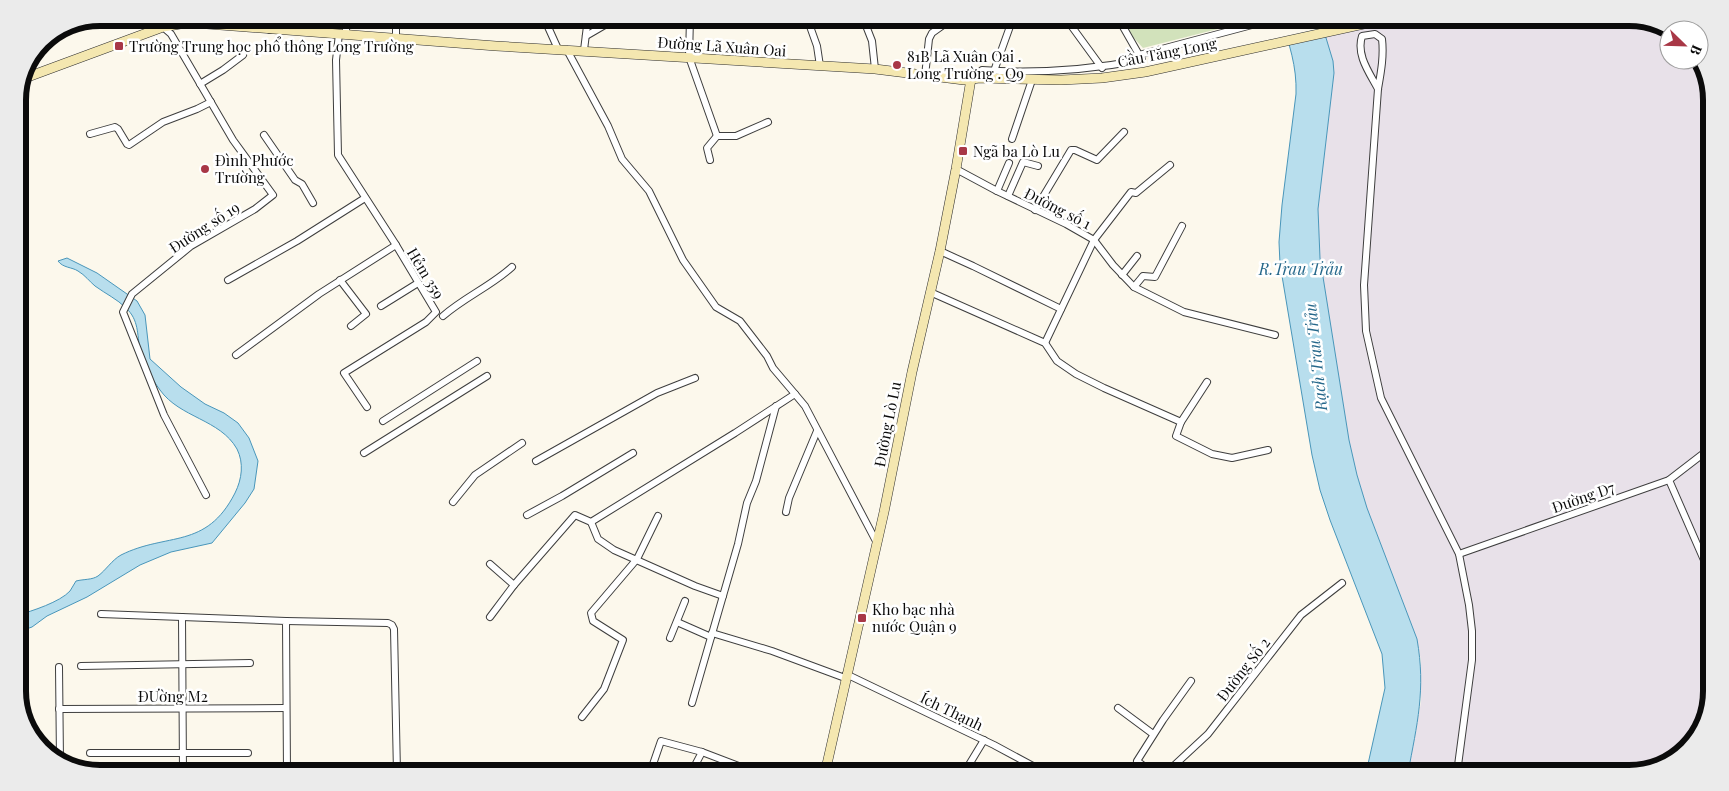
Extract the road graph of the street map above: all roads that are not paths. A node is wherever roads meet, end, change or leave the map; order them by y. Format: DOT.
graph roads {
  1 [pos="169,26"];
  2 [pos="250,26"];
  3 [pos="270,26"];
  4 [pos="344,26"];
  5 [pos="396,26"];
  6 [pos="548,26"];
  7 [pos="587,26"];
  8 [pos="603,26"];
  9 [pos="690,26"];
  10 [pos="809,26"];
  11 [pos="866,26"];
  12 [pos="942,26"];
  13 [pos="1010,26"];
  14 [pos="1071,26"];
  15 [pos="1123,26"];
  16 [pos="1250,26"];
  17 [pos="1355,26"];
  18 [pos="163,27"];
  19 [pos="270,30"];
  20 [pos="343,34"];
  21 [pos="586,36"];
  22 [pos="396,38"];
  23 [pos="562,50"];
  24 [pos="584,50"];
  25 [pos="243,55"];
  26 [pos="690,57"];
  27 [pos="1141,58"];
  28 [pos="820,66"];
  29 [pos="1102,68"];
  30 [pos="875,69"];
  31 [pos="994,71"];
  32 [pos="31,76"];
  33 [pos="925,76"];
  34 [pos="971,79"];
  35 [pos="1032,80"];
  36 [pos="200,84"];
  37 [pos="1378,89"];
  38 [pos="211,102"];
  39 [pos="768,122"];
  40 [pos="1124,132"];
  41 [pos="90,134"];
  42 [pos="264,135"];
  43 [pos="717,136"];
  44 [pos="1012,139"];
  45 [pos="710,160"];
  46 [pos="1009,163"];
  47 [pos="1170,164"];
  48 [pos="1038,166"];
  49 [pos="956,169"];
  50 [pos="997,191"];
  51 [pos="1008,196"];
  52 [pos="365,198"];
  53 [pos="313,203"];
  54 [pos="1035,210"];
  55 [pos="1182,226"];
  56 [pos="1094,240"];
  57 [pos="396,245"];
  58 [pos="940,252"];
  59 [pos="1137,256"];
  60 [pos="512,267"];
  61 [pos="1122,275"];
  62 [pos="228,280"];
  63 [pos="340,280"];
  64 [pos="418,283"];
  65 [pos="1134,287"];
  66 [pos="930,292"];
  67 [pos="381,306"];
  68 [pos="1061,309"];
  69 [pos="443,316"];
  70 [pos="351,326"];
  71 [pos="1275,335"];
  72 [pos="1044,343"];
  73 [pos="236,355"];
  74 [pos="478,361"];
  75 [pos="487,376"];
  76 [pos="695,378"];
  77 [pos="1207,382"];
  78 [pos="795,394"];
  79 [pos="776,406"];
  80 [pos="367,407"];
  81 [pos="383,421"];
  82 [pos="1181,422"];
  83 [pos="817,431"];
  84 [pos="522,443"];
  85 [pos="1268,450"];
  86 [pos="364,453"];
  87 [pos="633,453"];
  88 [pos="1703,454"];
  89 [pos="536,461"];
  90 [pos="1669,480"];
  91 [pos="206,495"];
  92 [pos="453,502"];
  93 [pos="786,512"];
  94 [pos="527,515"];
  95 [pos="658,516"];
  96 [pos="591,522"];
  97 [pos="877,543"];
  98 [pos="1459,554"];
  99 [pos="1703,558"];
  100 [pos="637,559"];
  101 [pos="490,564"];
  102 [pos="1342,582"];
  103 [pos="514,585"];
  104 [pos="723,596"];
  105 [pos="685,601"];
  106 [pos="101,614"];
  107 [pos="490,616"];
  108 [pos="182,617"];
  109 [pos="286,621"];
  110 [pos="677,622"];
  111 [pos="711,635"];
  112 [pos="670,638"];
  113 [pos="250,663"];
  114 [pos="182,664"];
  115 [pos="81,666"];
  116 [pos="59,667"];
  117 [pos="846,676"];
  118 [pos="1191,681"];
  119 [pos="692,703"];
  120 [pos="182,708"];
  121 [pos="286,708"];
  122 [pos="1118,708"];
  123 [pos="60,710"];
  124 [pos="582,717"];
  125 [pos="1153,734"];
  126 [pos="984,740"];
  127 [pos="702,752"];
  128 [pos="60,753"];
  129 [pos="183,753"];
  130 [pos="248,753"];
  131 [pos="90,754"];
  132 [pos="183,765"];
  133 [pos="287,765"];
  134 [pos="397,765"];
  135 [pos="653,765"];
  136 [pos="696,765"];
  137 [pos="734,765"];
  138 [pos="827,765"];
  139 [pos="969,765"];
  140 [pos="1030,765"];
  141 [pos="1142,765"];
  142 [pos="1175,765"];
  143 [pos="1458,765"];
  1 -- 18 [label="main road, Đường Lã Xuân Oai"];
  2 -- 19 [label="main road, Đường Lã Xuân Oai"];
  3 -- 19 [label="street"];
  4 -- 20 [label="street, Hẻm 359"];
  5 -- 22 [label="street"];
  6 -- 23 [label="street"];
  7 -- 21 [label="street"];
  8 -- 21 [label="street"];
  9 -- 26 [label="street"];
  10 -- 28 [label="street"];
  11 -- 30 [label="street"];
  12 -- 33 [label="street"];
  13 -- 31 [label="street"];
  14 -- 29 [label="street"];
  15 -- 27 [label="street"];
  16 -- 27 [label="street"];
  17 -- 35 [label="main road, Cầu Tăng Long"];
  18 -- 32 [label="main road, Đường Lã Xuân Oai"];
  18 -- 36 [label="street, Đường số 19"];
  19 -- 20 [label="main road, Đường Lã Xuân Oai"];
  20 -- 22 [label="main road, Đường Lã Xuân Oai"];
  20 -- 52 [label="street, Hẻm 359"];
  21 -- 24 [label="street"];
  22 -- 23 [label="main road, Đường Lã Xuân Oai"];
  23 -- 24 [label="main road, Đường Lã Xuân Oai"];
  23 -- 78 [label="street"];
  24 -- 26 [label="main road, Đường Lã Xuân Oai"];
  25 -- 36 [label="street"];
  26 -- 28 [label="main road, Đường Lã Xuân Oai"];
  26 -- 43 [label="street"];
  27 -- 29 [label="street"];
  28 -- 30 [label="main road, Đường Lã Xuân Oai"];
  29 -- 31 [label="street"];
  30 -- 33 [label="main road, Đường Lã Xuân Oai"];
  31 -- 34 [label="street"];
  33 -- 34 [label="main road, Đường Lã Xuân Oai"];
  34 -- 35 [label="main road, Cầu Tăng Long"];
  34 -- 49 [label="main road, Đường Lò Lu"];
  35 -- 44 [label="street"];
  36 -- 38 [label="street, Đường số 19"];
  37 -- 37 [label="street"];
  37 -- 98 [label="street"];
  38 -- 41 [label="street"];
  38 -- 91 [label="street, Đường số 19"];
  39 -- 43 [label="street"];
  40 -- 54 [label="street"];
  42 -- 53 [label="street"];
  43 -- 45 [label="street"];
  46 -- 50 [label="street"];
  47 -- 56 [label="street"];
  48 -- 51 [label="street"];
  49 -- 50 [label="street, Đường số 1"];
  49 -- 58 [label="main road, Đường Lò Lu"];
  50 -- 51 [label="street, Đường số 1"];
  51 -- 54 [label="street, Đường số 1"];
  52 -- 57 [label="street, Hẻm 359"];
  52 -- 62 [label="street"];
  54 -- 56 [label="street, Đường số 1"];
  55 -- 65 [label="street"];
  56 -- 61 [label="street, Đường số 1"];
  56 -- 68 [label="street"];
  57 -- 63 [label="street"];
  57 -- 64 [label="street, Hẻm 359"];
  58 -- 66 [label="main road, Đường Lò Lu"];
  58 -- 68 [label="street"];
  59 -- 61 [label="street"];
  60 -- 69 [label="street"];
  61 -- 65 [label="street, Đường số 1"];
  63 -- 70 [label="street"];
  63 -- 73 [label="street"];
  64 -- 67 [label="street"];
  64 -- 80 [label="street, Hẻm 359"];
  65 -- 71 [label="street, Đường số 1"];
  66 -- 72 [label="street"];
  66 -- 97 [label="main road, Đường Lò Lu"];
  68 -- 72 [label="street"];
  72 -- 82 [label="street"];
  74 -- 81 [label="street"];
  75 -- 86 [label="street"];
  76 -- 89 [label="street"];
  77 -- 82 [label="street"];
  78 -- 79 [label="street"];
  78 -- 83 [label="street"];
  79 -- 96 [label="street"];
  79 -- 104 [label="street"];
  82 -- 85 [label="street"];
  83 -- 93 [label="street"];
  83 -- 97 [label="street"];
  84 -- 92 [label="street"];
  87 -- 94 [label="street"];
  88 -- 90 [label="street, Đường D7"];
  90 -- 98 [label="street, Đường D7"];
  90 -- 99 [label="street"];
  95 -- 100 [label="street"];
  96 -- 100 [label="street"];
  96 -- 103 [label="street"];
  97 -- 117 [label="main road, Đường Lò Lu"];
  98 -- 143 [label="street"];
  100 -- 104 [label="street"];
  100 -- 124 [label="street"];
  101 -- 103 [label="street"];
  102 -- 142 [label="street, Đường Số 2"];
  103 -- 107 [label="street"];
  104 -- 111 [label="street"];
  105 -- 110 [label="street"];
  106 -- 108 [label="street"];
  108 -- 109 [label="street"];
  108 -- 114 [label="street"];
  109 -- 121 [label="street"];
  109 -- 134 [label="street"];
  110 -- 111 [label="street, Ích Thạnh"];
  110 -- 112 [label="street"];
  111 -- 117 [label="street, Ích Thạnh"];
  111 -- 119 [label="street"];
  113 -- 114 [label="street"];
  114 -- 115 [label="street"];
  114 -- 120 [label="street"];
  116 -- 123 [label="street"];
  117 -- 126 [label="street, Ích Thạnh"];
  117 -- 138 [label="main road, Đường Lò Lu"];
  118 -- 125 [label="street"];
  120 -- 121 [label="street, ĐƯờng M2"];
  120 -- 123 [label="street, ĐƯờng M2"];
  120 -- 129 [label="street"];
  121 -- 133 [label="street"];
  122 -- 125 [label="street"];
  123 -- 128 [label="street"];
  125 -- 141 [label="street"];
  126 -- 139 [label="street"];
  126 -- 140 [label="street, Ích Thạnh"];
  127 -- 135 [label="street"];
  127 -- 136 [label="street"];
  127 -- 137 [label="street"];
  129 -- 130 [label="street"];
  129 -- 131 [label="street"];
  129 -- 132 [label="street"];
}
